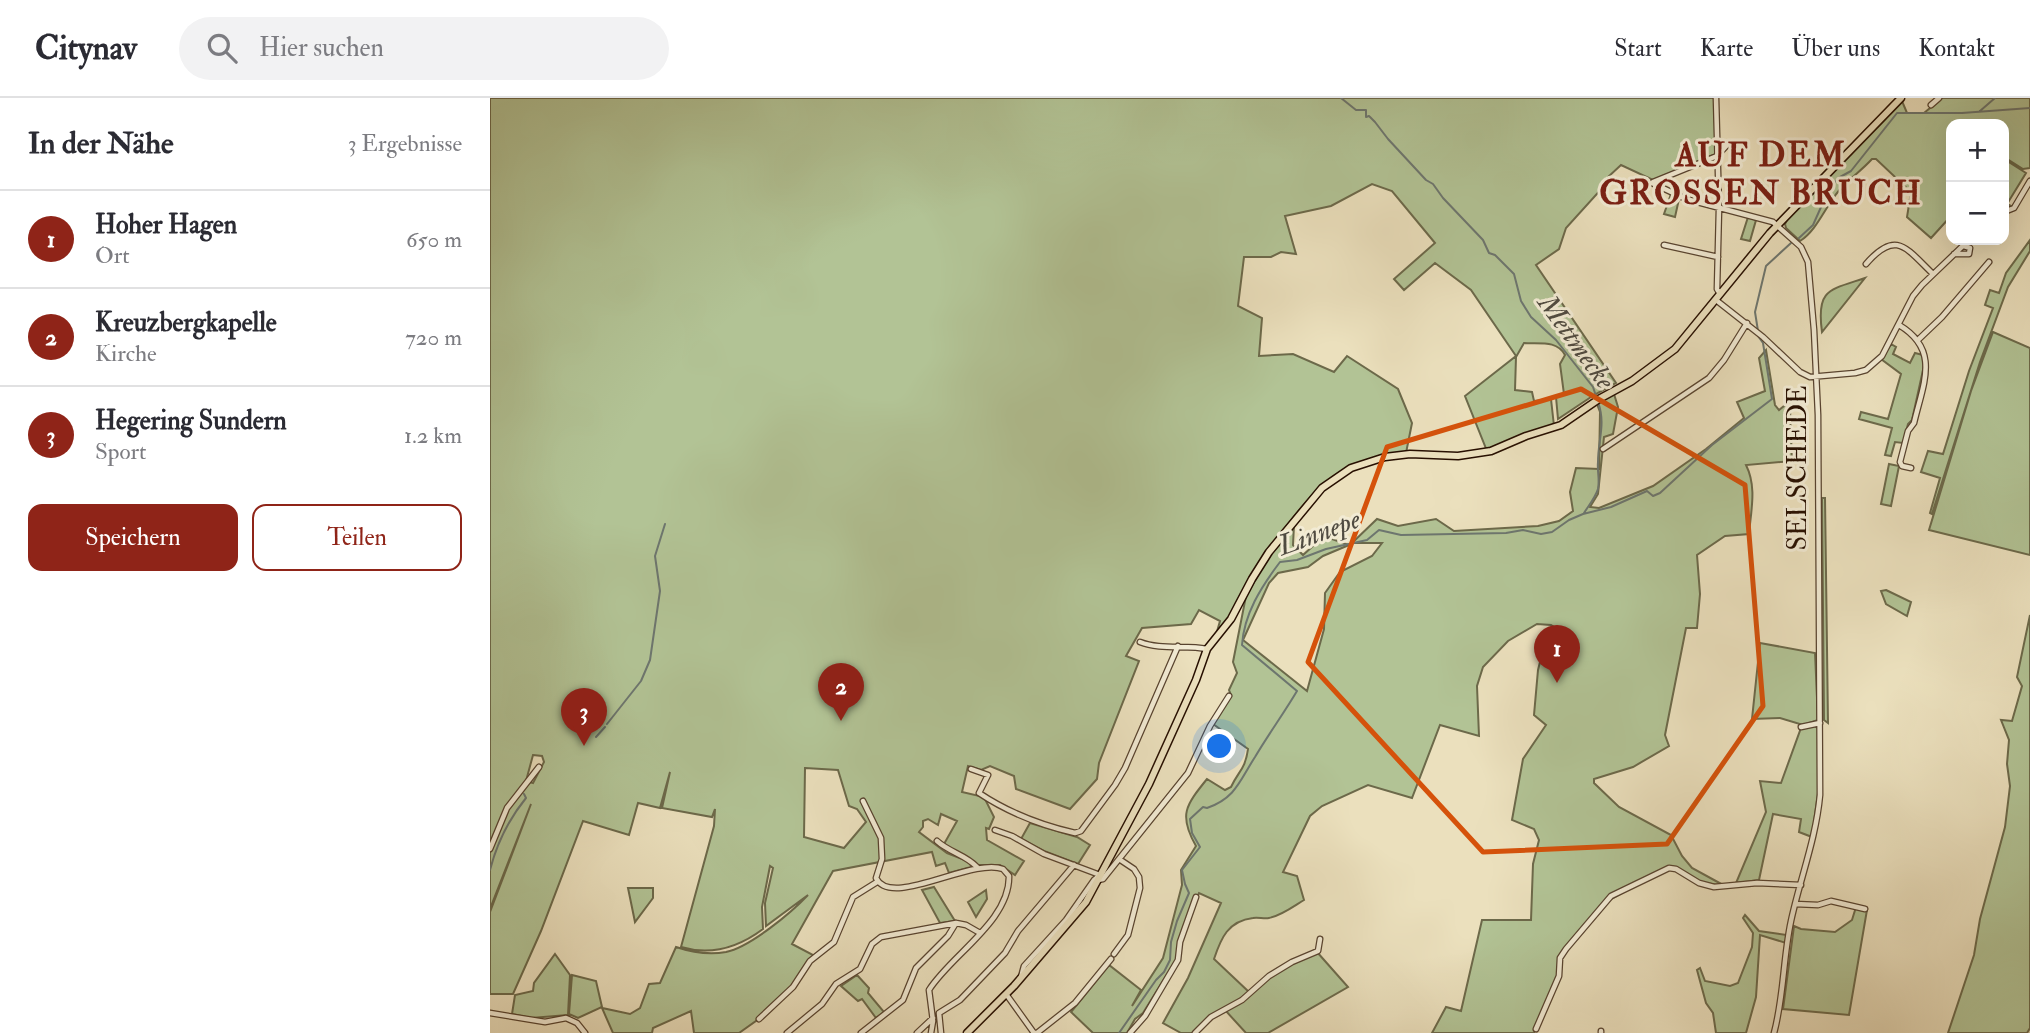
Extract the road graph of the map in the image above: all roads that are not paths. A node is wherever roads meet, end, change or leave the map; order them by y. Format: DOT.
graph roads {
  1 [pos="1716,98"];
  2 [pos="1901,98"];
  3 [pos="1939,98"];
  4 [pos="1931,105"];
  5 [pos="1729,143"];
  6 [pos="1717,156"];
  7 [pos="2030,181"];
  8 [pos="1719,208"];
  9 [pos="2009,210"];
  10 [pos="1777,225"];
  11 [pos="1664,245"];
  12 [pos="1964,246"];
  13 [pos="1954,254"];
  14 [pos="1718,257"];
  15 [pos="1989,262"];
  16 [pos="1866,264"];
  17 [pos="1933,274"];
  18 [pos="1718,297"];
  19 [pos="1747,323"];
  20 [pos="1899,324"];
  21 [pos="1919,339"];
  22 [pos="1817,376"];
  23 [pos="1604,449"];
  24 [pos="1911,468"];
  25 [pos="1140,642"];
  26 [pos="1178,646"];
  27 [pos="1207,649"];
  28 [pos="1229,696"];
  29 [pos="1820,723"];
  30 [pos="1801,727"];
  31 [pos="539,767"];
  32 [pos="971,769"];
  33 [pos="863,800"];
  34 [pos="995,830"];
  35 [pos="937,841"];
  36 [pos="490,849"];
  37 [pos="1119,859"];
  38 [pos="1074,865"];
  39 [pos="977,867"];
  40 [pos="1099,878"];
  41 [pos="877,882"];
  42 [pos="1801,885"];
  43 [pos="1196,897"];
  44 [pos="1795,904"];
  45 [pos="1865,909"];
  46 [pos="956,923"];
  47 [pos="980,933"];
  48 [pos="1320,939"];
  49 [pos="1006,994"];
  50 [pos="490,1013"];
  51 [pos="933,1018"];
  52 [pos="760,1020"];
  53 [pos="1536,1029"];
  54 [pos="1196,1032"];
  55 [pos="585,1033"];
  56 [pos="787,1033"];
  57 [pos="861,1033"];
  58 [pos="917,1033"];
  59 [pos="931,1033"];
  60 [pos="941,1033"];
  61 [pos="967,1033"];
  62 [pos="1033,1033"];
  63 [pos="1130,1033"];
  64 [pos="1774,1033"];
  1 -- 6 [label="street"];
  2 -- 10 [label="main road"];
  3 -- 4 [label="street"];
  5 -- 6 [label="street"];
  6 -- 8 [label="street"];
  6 -- 8 [label="street"];
  7 -- 9 [label="street"];
  8 -- 10 [label="street"];
  8 -- 14 [label="street"];
  10 -- 18 [label="main road"];
  10 -- 22 [label="street, SELSCHEDE"];
  11 -- 14 [label="street"];
  12 -- 13 [label="street"];
  12 -- 13 [label="street"];
  13 -- 17 [label="street"];
  14 -- 18 [label="street"];
  15 -- 21 [label="street"];
  16 -- 17 [label="street"];
  17 -- 20 [label="street"];
  18 -- 19 [label="street"];
  18 -- 27 [label="main road"];
  19 -- 22 [label="street"];
  19 -- 23 [label="street"];
  20 -- 21 [label="street"];
  20 -- 22 [label="street"];
  21 -- 24 [label="street"];
  22 -- 29 [label="street, SELSCHEDE"];
  25 -- 26 [label="street"];
  26 -- 27 [label="street"];
  26 -- 32 [label="street"];
  27 -- 40 [label="main road"];
  28 -- 37 [label="street"];
  29 -- 30 [label="street"];
  29 -- 42 [label="street, SELSCHEDE"];
  31 -- 36 [label="street"];
  33 -- 41 [label="street"];
  34 -- 38 [label="street"];
  35 -- 39 [label="street"];
  37 -- 40 [label="street"];
  37 -- 62 [label="street"];
  38 -- 40 [label="street"];
  38 -- 60 [label="street"];
  39 -- 41 [label="street"];
  39 -- 47 [label="street"];
  40 -- 49 [label="main road"];
  41 -- 52 [label="street"];
  42 -- 44 [label="street, SELSCHEDE"];
  42 -- 53 [label="street"];
  43 -- 63 [label="street"];
  44 -- 45 [label="street"];
  44 -- 64 [label="street, SELSCHEDE"];
  46 -- 47 [label="street"];
  46 -- 56 [label="street"];
  46 -- 57 [label="street"];
  47 -- 51 [label="street"];
  48 -- 54 [label="street"];
  49 -- 61 [label="main road"];
  49 -- 62 [label="street"];
  50 -- 55 [label="street"];
  51 -- 58 [label="street"];
  51 -- 59 [label="street"];
}
